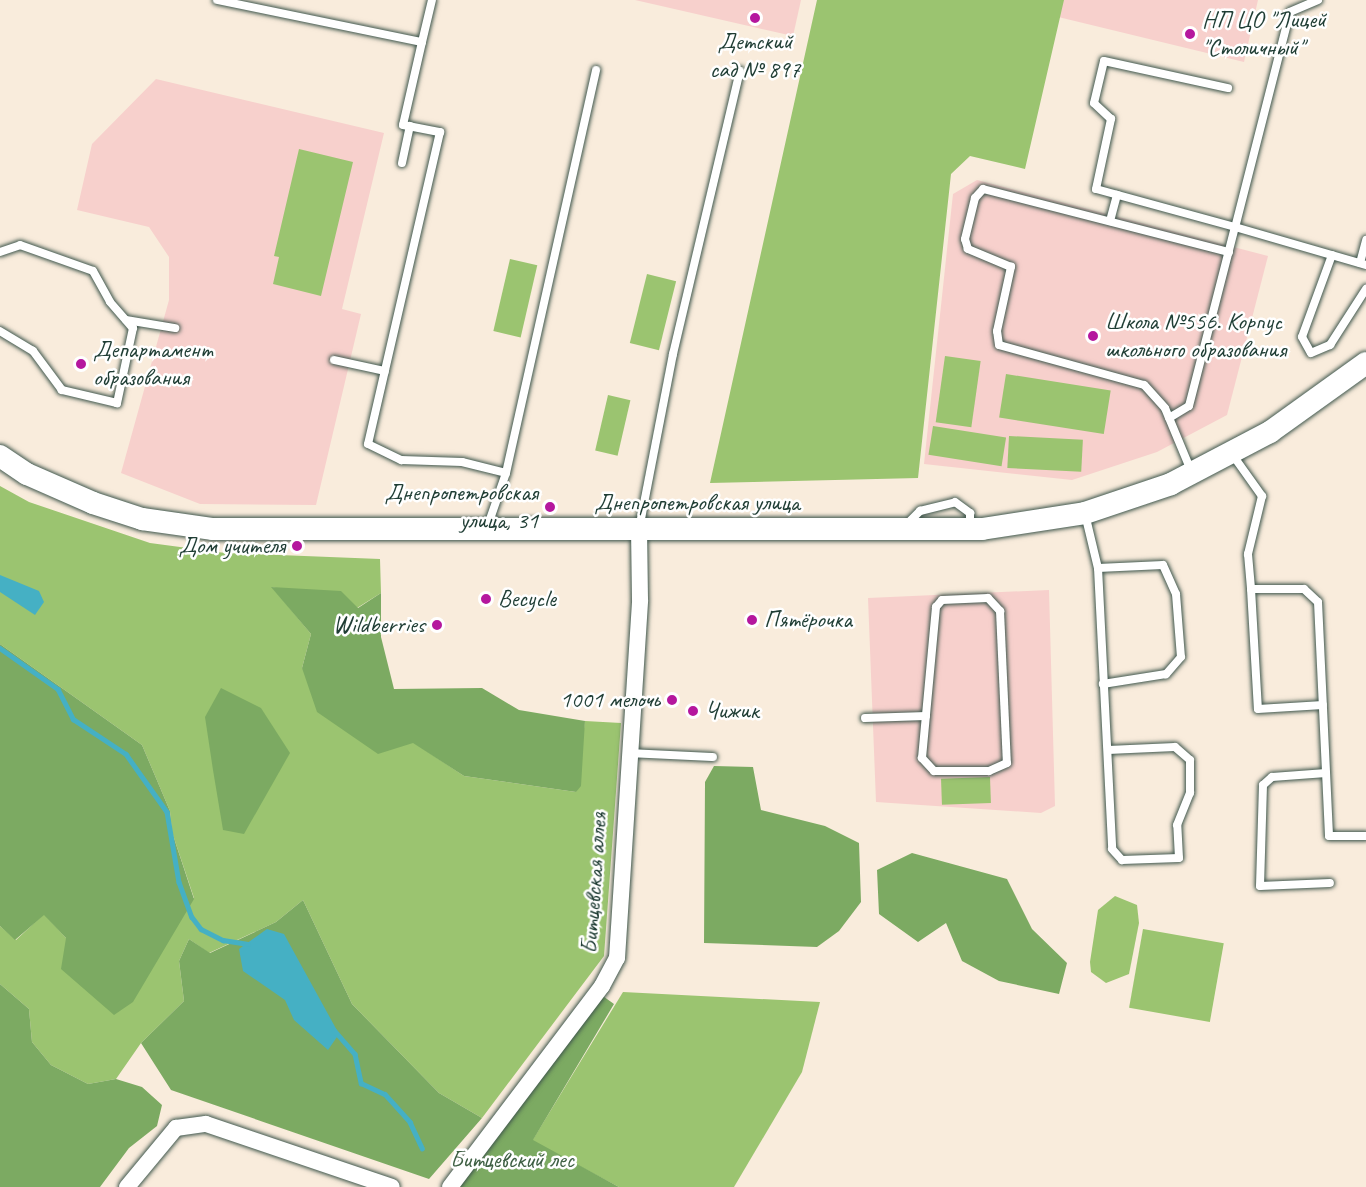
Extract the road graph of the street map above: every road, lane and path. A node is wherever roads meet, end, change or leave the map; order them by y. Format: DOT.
graph roads {
  1 [pos="217,0"];
  2 [pos="432,0"];
  3 [pos="1318,0"];
  4 [pos="422,42"];
  5 [pos="596,70"];
  6 [pos="740,71"];
  7 [pos="1228,87"];
  8 [pos="410,126"];
  9 [pos="402,163"];
  10 [pos="1117,195"];
  11 [pos="1110,221"];
  12 [pos="1235,227"];
  13 [pos="1366,240"];
  14 [pos="0,252"];
  15 [pos="1229,252"];
  16 [pos="1332,255"];
  17 [pos="1363,264"];
  18 [pos="1366,289"];
  19 [pos="126,320"];
  20 [pos="175,328"];
  21 [pos="0,331"];
  22 [pos="334,360"];
  23 [pos="1366,363"];
  24 [pos="385,371"];
  25 [pos="1169,418"];
  26 [pos="1232,454"];
  27 [pos="0,456"];
  28 [pos="506,473"];
  29 [pos="1192,474"];
  30 [pos="1085,513"];
  31 [pos="487,529"];
  32 [pos="639,529"];
  33 [pos="1098,568"];
  34 [pos="1251,590"];
  35 [pos="1103,684"];
  36 [pos="1323,705"];
  37 [pos="926,716"];
  38 [pos="865,718"];
  39 [pos="1108,750"];
  40 [pos="627,753"];
  41 [pos="713,757"];
  42 [pos="1326,772"];
  43 [pos="1366,836"];
  44 [pos="1330,883"];
  45 [pos="127,1187"];
  46 [pos="392,1187"];
  47 [pos="450,1187"];
  1 -- 4 [label="lane"];
  2 -- 4 [label="lane"];
  3 -- 12 [label="lane"];
  4 -- 8 [label="lane"];
  5 -- 28 [label="lane"];
  6 -- 32 [label="lane"];
  7 -- 10 [label="lane"];
  8 -- 9 [label="lane"];
  8 -- 24 [label="lane"];
  10 -- 11 [label="lane"];
  10 -- 12 [label="lane"];
  11 -- 15 [label="lane"];
  11 -- 25 [label="lane"];
  12 -- 15 [label="lane"];
  12 -- 16 [label="lane"];
  13 -- 17 [label="lane"];
  14 -- 19 [label="lane"];
  15 -- 25 [label="lane"];
  16 -- 17 [label="lane"];
  16 -- 18 [label="lane"];
  19 -- 20 [label="lane"];
  19 -- 21 [label="lane"];
  22 -- 24 [label="lane"];
  23 -- 26 [label="street, Днепропетровская улица"];
  24 -- 28 [label="lane"];
  25 -- 29 [label="lane"];
  26 -- 29 [label="street, Днепропетровская улица"];
  26 -- 34 [label="lane"];
  27 -- 31 [label="street, Днепропетровская улица"];
  28 -- 31 [label="lane"];
  29 -- 30 [label="street, Днепропетровская улица"];
  30 -- 32 [label="street, Днепропетровская улица"];
  30 -- 33 [label="lane"];
  31 -- 32 [label="street, Днепропетровская улица"];
  32 -- 40 [label="street, Битцевская аллея"];
  33 -- 35 [label="lane"];
  33 -- 35 [label="lane"];
  34 -- 36 [label="lane"];
  34 -- 36 [label="lane"];
  35 -- 39 [label="lane"];
  36 -- 42 [label="lane"];
  37 -- 37 [label="lane"];
  37 -- 38 [label="lane"];
  39 -- 39 [label="lane"];
  40 -- 41 [label="lane"];
  40 -- 47 [label="street, Битцевская аллея"];
  42 -- 43 [label="lane"];
  42 -- 44 [label="lane"];
  45 -- 46 [label="street"];
}
